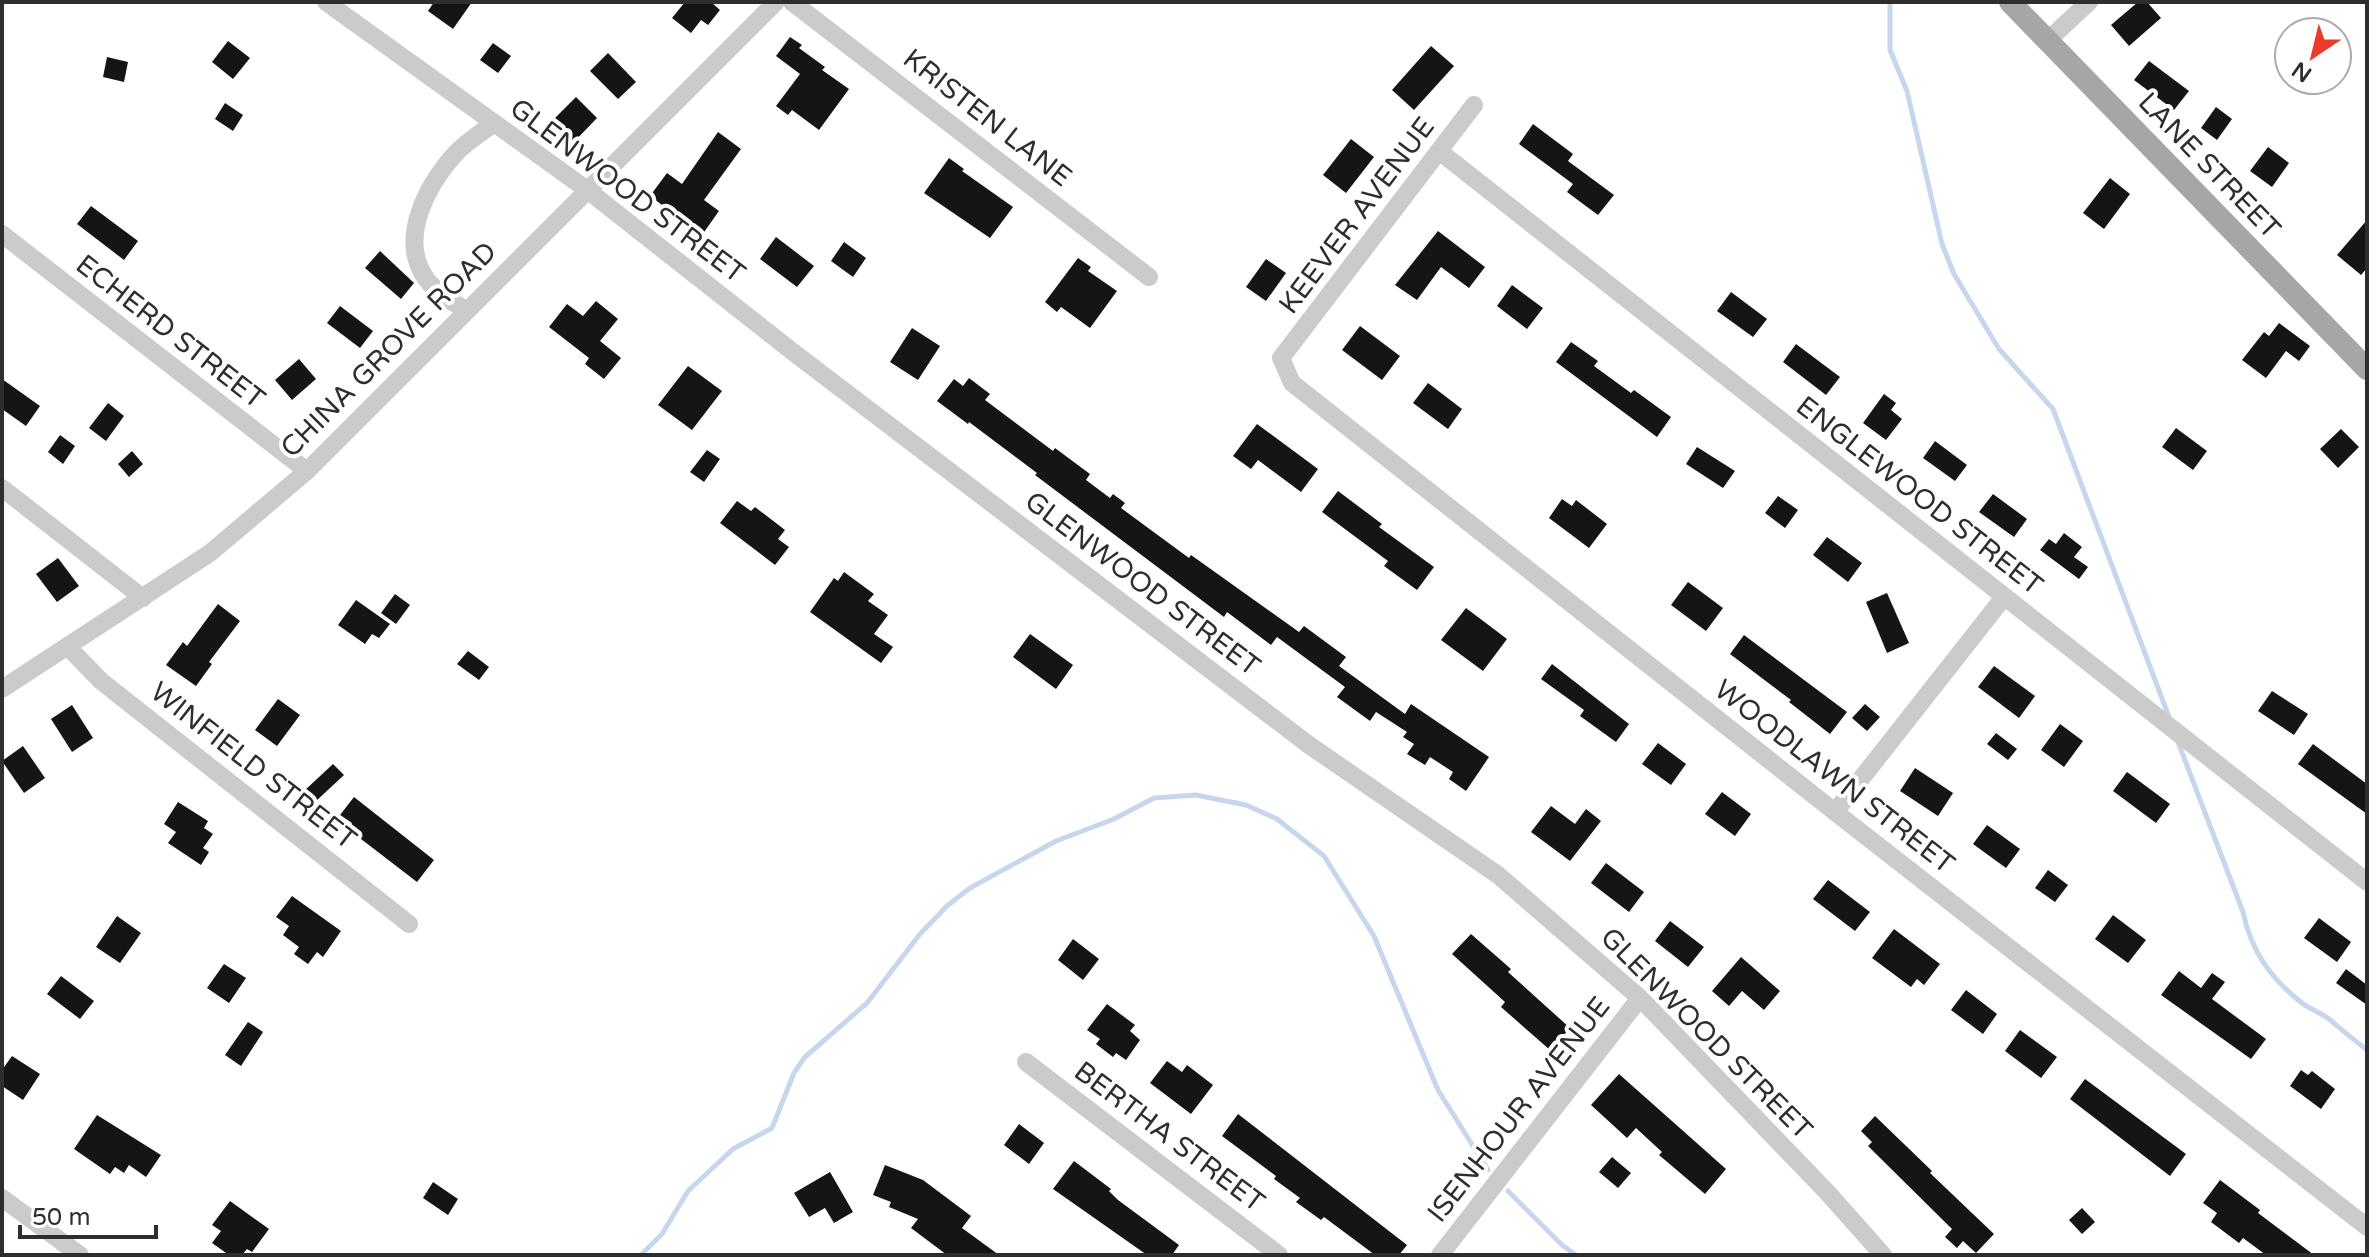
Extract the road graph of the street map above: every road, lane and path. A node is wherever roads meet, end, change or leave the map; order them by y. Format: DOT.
graph roads {
  1 [pos="326,2"];
  2 [pos="776,2"];
  3 [pos="792,2"];
  4 [pos="2010,2"];
  5 [pos="2089,2"];
  6 [pos="2047,41"];
  7 [pos="1474,105"];
  8 [pos="494,123"];
  9 [pos="1439,151"];
  10 [pos="586,189"];
  11 [pos="2,234"];
  12 [pos="1149,277"];
  13 [pos="466,310"];
  14 [pos="1281,358"];
  15 [pos="2367,369"];
  16 [pos="307,471"];
  17 [pos="2,488"];
  18 [pos="2004,597"];
  19 [pos="143,598"];
  20 [pos="68,647"];
  21 [pos="2,689"];
  22 [pos="1835,812"];
  23 [pos="2367,882"];
  24 [pos="409,924"];
  25 [pos="1640,998"];
  26 [pos="1026,1062"];
  27 [pos="2,1198"];
  28 [pos="2367,1227"];
  29 [pos="80,1255"];
  30 [pos="1279,1255"];
  31 [pos="1440,1255"];
  32 [pos="1883,1255"];
  1 -- 8 [label="street, GLENWOOD STREET"];
  2 -- 10 [label="street, CHINA GROVE ROAD"];
  3 -- 12 [label="street, KRISTEN LANE"];
  4 -- 6 [label="main road, LANE STREET"];
  5 -- 6 [label="street"];
  6 -- 15 [label="main road, LANE STREET"];
  7 -- 9 [label="street, KEEVER AVENUE"];
  8 -- 10 [label="street, GLENWOOD STREET"];
  8 -- 13 [label="street"];
  9 -- 14 [label="street, KEEVER AVENUE"];
  9 -- 18 [label="street, ENGLEWOOD STREET"];
  10 -- 13 [label="street, CHINA GROVE ROAD"];
  10 -- 25 [label="street, GLENWOOD STREET"];
  11 -- 16 [label="street, ECHERD STREET"];
  13 -- 16 [label="street, CHINA GROVE ROAD"];
  14 -- 22 [label="street, WOODLAWN STREET"];
  16 -- 19 [label="street, CHINA GROVE ROAD"];
  17 -- 19 [label="street"];
  18 -- 22 [label="street"];
  18 -- 23 [label="street, ENGLEWOOD STREET"];
  19 -- 20 [label="street, CHINA GROVE ROAD"];
  20 -- 21 [label="street, CHINA GROVE ROAD"];
  20 -- 24 [label="street, WINFIELD STREET"];
  22 -- 28 [label="street, WOODLAWN STREET"];
  25 -- 31 [label="street, ISENHOUR AVENUE"];
  25 -- 32 [label="street, GLENWOOD STREET"];
  26 -- 30 [label="street, BERTHA STREET"];
  27 -- 29 [label="street"];
}
